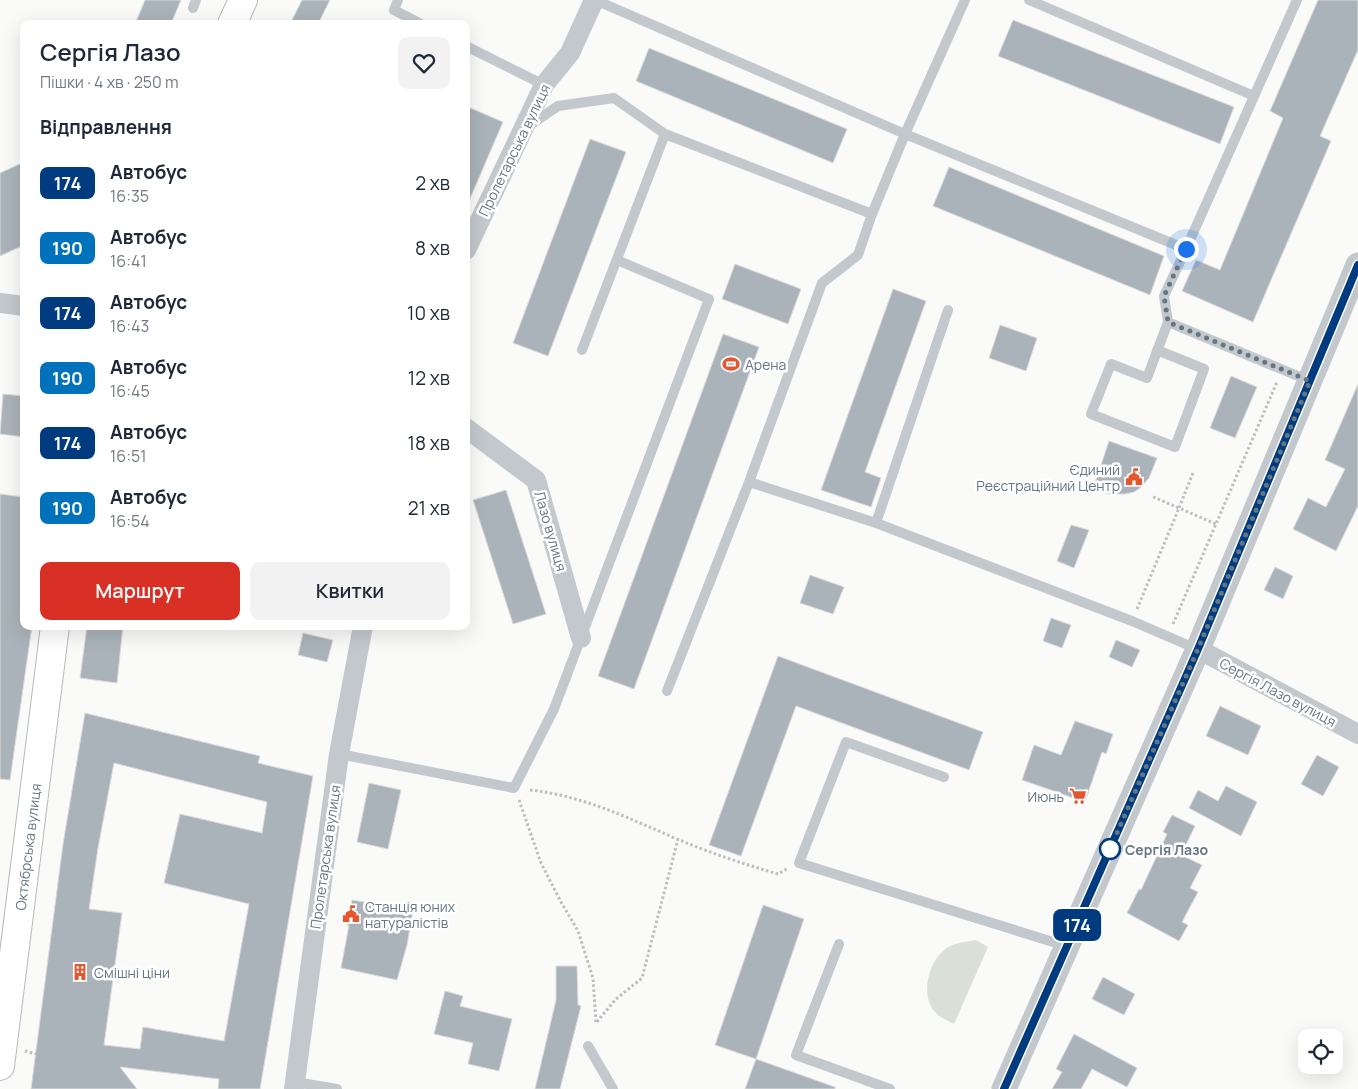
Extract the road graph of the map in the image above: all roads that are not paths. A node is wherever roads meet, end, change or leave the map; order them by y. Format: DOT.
graph roads {
  1 [pos="243,0"];
  2 [pos="398,0"];
  3 [pos="594,0"];
  4 [pos="965,0"];
  5 [pos="1029,0"];
  6 [pos="1297,0"];
  7 [pos="234,20"];
  8 [pos="413,20"];
  9 [pos="470,48"];
  10 [pos="544,85"];
  11 [pos="1254,96"];
  12 [pos="522,131"];
  13 [pos="665,134"];
  14 [pos="904,134"];
  15 [pos="872,214"];
  16 [pos="470,242"];
  17 [pos="1186,249"];
  18 [pos="616,260"];
  19 [pos="1358,265"];
  20 [pos="0,303"];
  21 [pos="20,306"];
  22 [pos="948,310"];
  23 [pos="1168,322"];
  24 [pos="582,350"];
  25 [pos="1157,350"];
  26 [pos="1310,381"];
  27 [pos="470,431"];
  28 [pos="749,482"];
  29 [pos="876,523"];
  30 [pos="54,630"];
  31 [pos="362,630"];
  32 [pos="581,638"];
  33 [pos="1198,649"];
  34 [pos="668,691"];
  35 [pos="1358,734"];
  36 [pos="339,754"];
  37 [pos="944,777"];
  38 [pos="839,944"];
  39 [pos="1067,947"];
  40 [pos="588,1046"];
  41 [pos="0,1066"];
  42 [pos="295,1086"];
  43 [pos="337,1089"];
  44 [pos="613,1089"];
  45 [pos="890,1089"];
  46 [pos="1004,1089"];
  1 -- 7 [label="main road"];
  2 -- 8 [label="lane"];
  3 -- 10 [label="street, Пролетарська вулиця"];
  3 -- 14 [label="lane"];
  4 -- 14 [label="lane"];
  5 -- 11 [label="lane"];
  6 -- 11 [label="lane"];
  9 -- 10 [label="lane"];
  10 -- 12 [label="street, Пролетарська вулиця"];
  11 -- 17 [label="lane"];
  12 -- 13 [label="lane"];
  12 -- 16 [label="street, Пролетарська вулиця"];
  13 -- 15 [label="lane"];
  13 -- 18 [label="lane"];
  14 -- 15 [label="lane"];
  14 -- 17 [label="lane"];
  15 -- 28 [label="lane"];
  17 -- 23 [label="lane"];
  18 -- 24 [label="lane"];
  18 -- 32 [label="lane"];
  19 -- 26 [label="street"];
  20 -- 21 [label="street"];
  22 -- 29 [label="lane"];
  23 -- 25 [label="lane"];
  23 -- 26 [label="lane"];
  25 -- 25 [label="lane"];
  26 -- 33 [label="street"];
  27 -- 32 [label="street, Лазо вулиця"];
  28 -- 29 [label="lane"];
  28 -- 34 [label="lane"];
  29 -- 33 [label="lane"];
  30 -- 41 [label="main road, Октябрська вулиця"];
  31 -- 36 [label="street, Пролетарська вулиця"];
  32 -- 36 [label="lane"];
  33 -- 35 [label="street, Сергія Лазо вулиця"];
  33 -- 39 [label="street"];
  36 -- 42 [label="street, Пролетарська вулиця"];
  37 -- 39 [label="lane"];
  38 -- 45 [label="lane"];
  39 -- 46 [label="street"];
  40 -- 44 [label="lane"];
  42 -- 43 [label="lane"];
}
